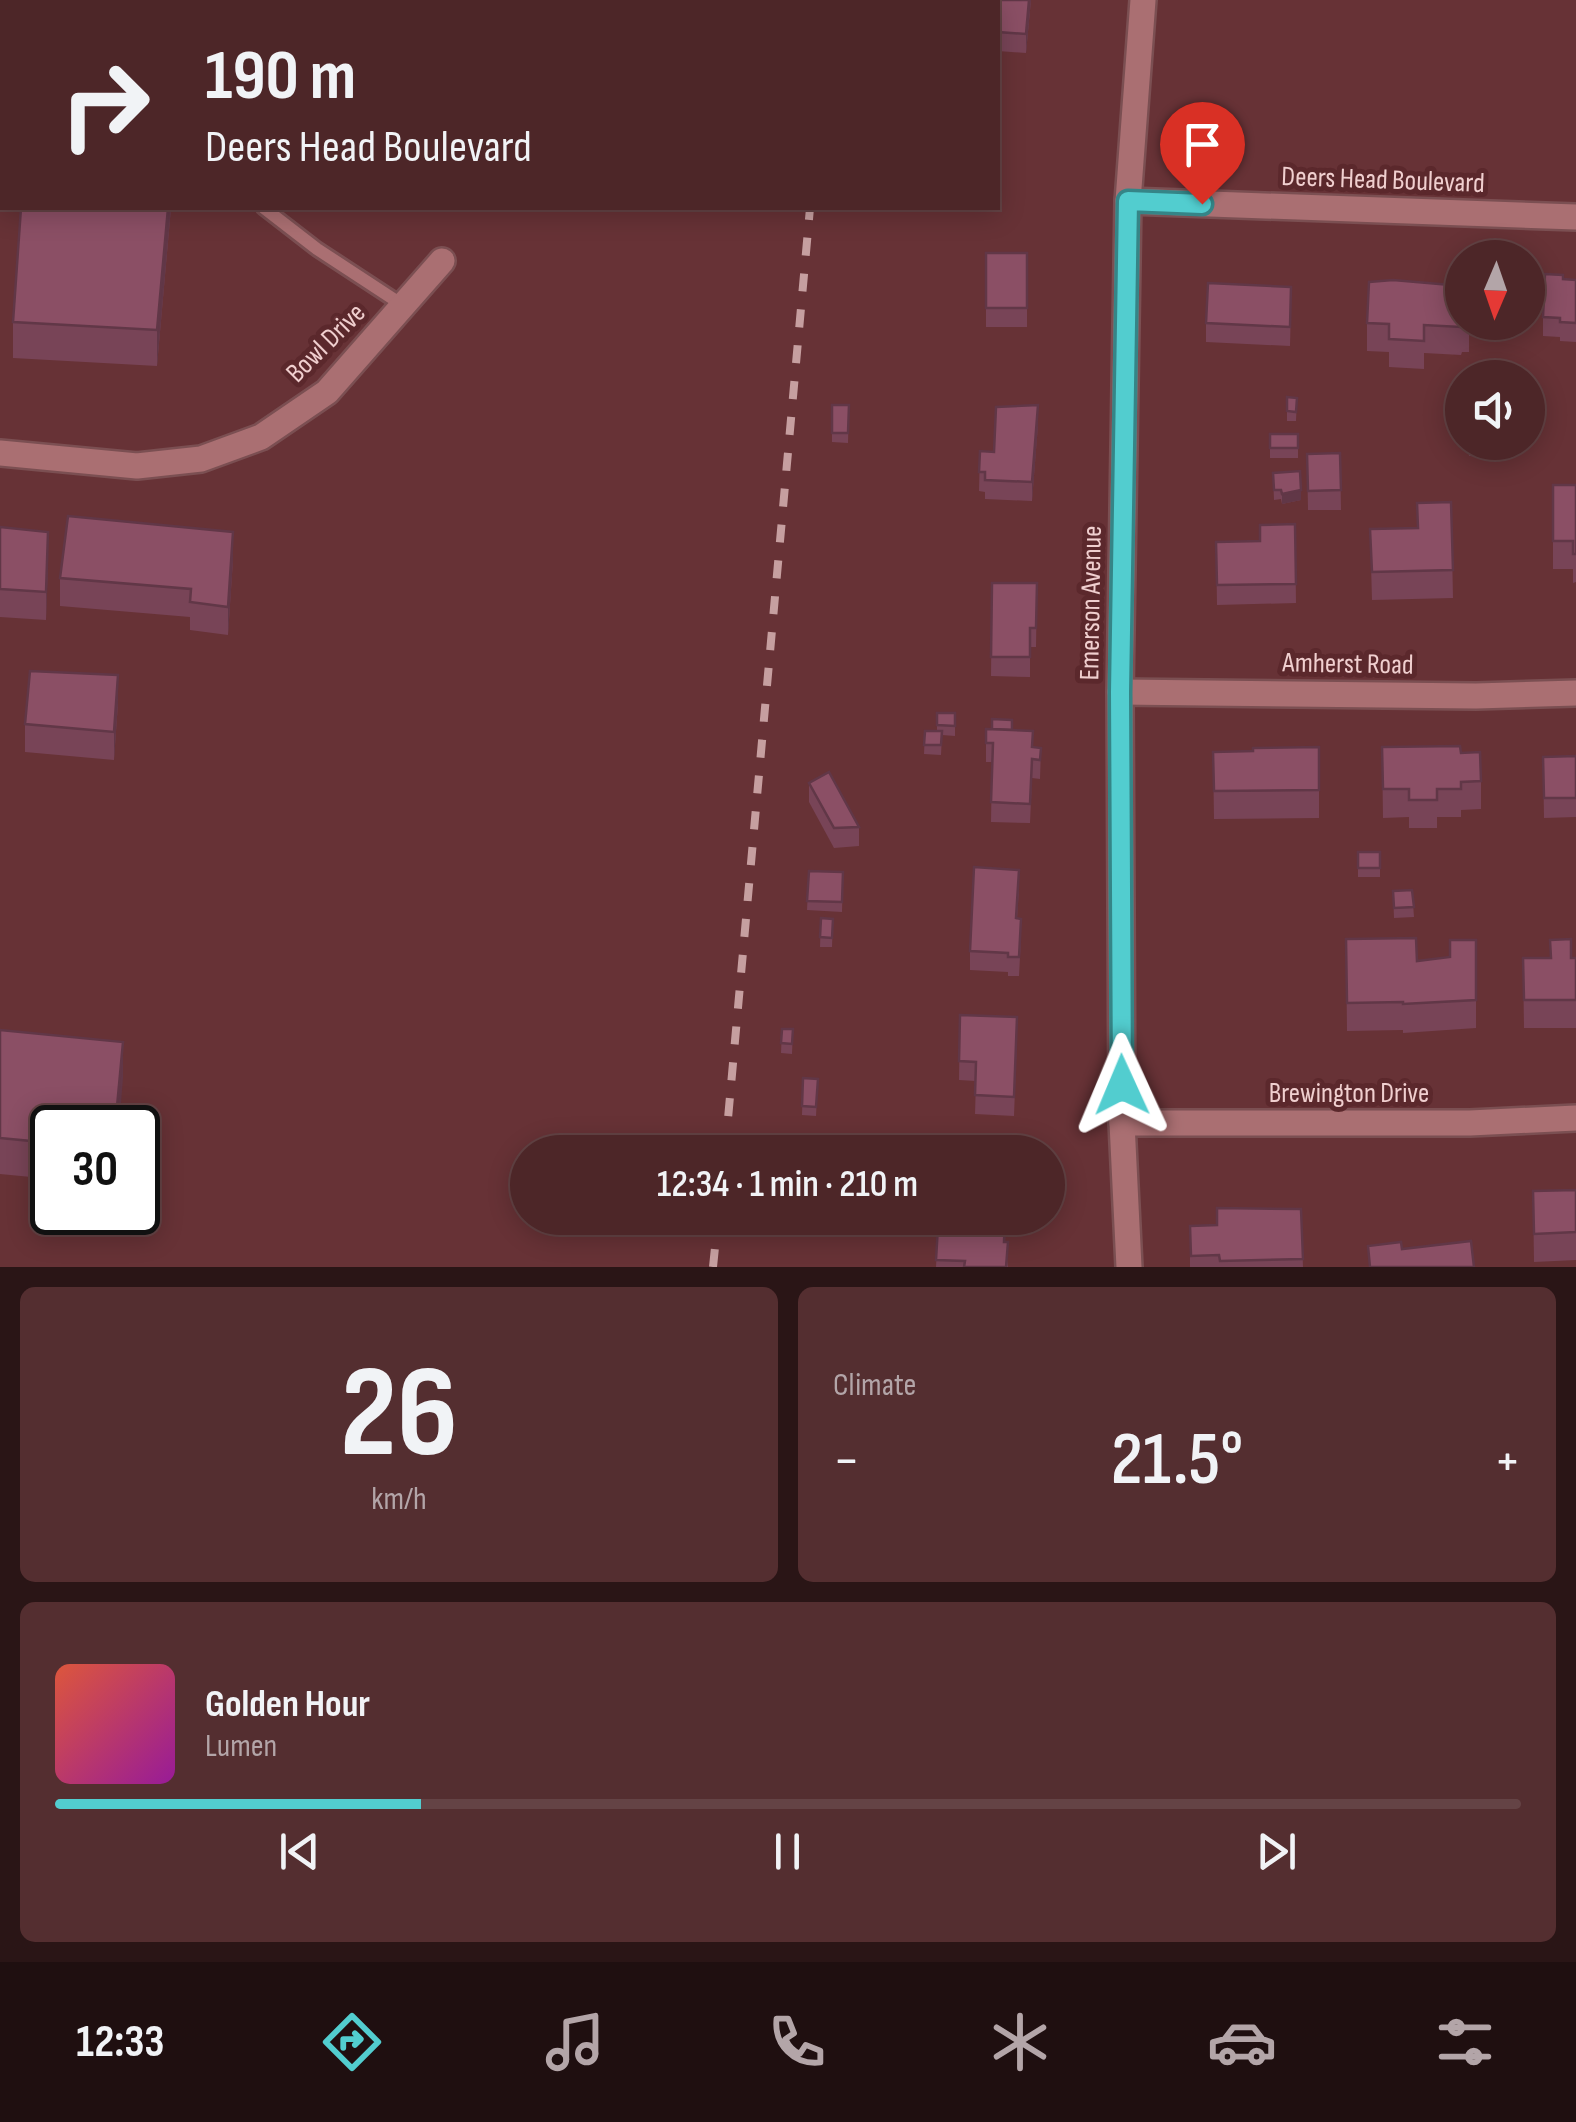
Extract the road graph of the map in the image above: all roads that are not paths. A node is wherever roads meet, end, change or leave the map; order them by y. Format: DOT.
graph roads {
  1 [pos="1143,0"];
  2 [pos="1128,201"];
  3 [pos="267,210"];
  4 [pos="1576,217"];
  5 [pos="442,261"];
  6 [pos="404,306"];
  7 [pos="0,454"];
  8 [pos="1120,692"];
  9 [pos="1576,693"];
  10 [pos="1576,1118"];
  11 [pos="1122,1122"];
  12 [pos="1129,1267"];
  1 -- 2 [label="street, Emerson Avenue"];
  2 -- 4 [label="street, Deers Head Boulevard"];
  2 -- 8 [label="street, Emerson Avenue"];
  3 -- 6 [label="lane"];
  5 -- 6 [label="street, Bowl Drive"];
  6 -- 7 [label="street, Bowl Drive"];
  8 -- 9 [label="street, Amherst Road"];
  8 -- 11 [label="street, Emerson Avenue"];
  10 -- 11 [label="street, Brewington Drive"];
  11 -- 12 [label="street, Emerson Avenue"];
}
